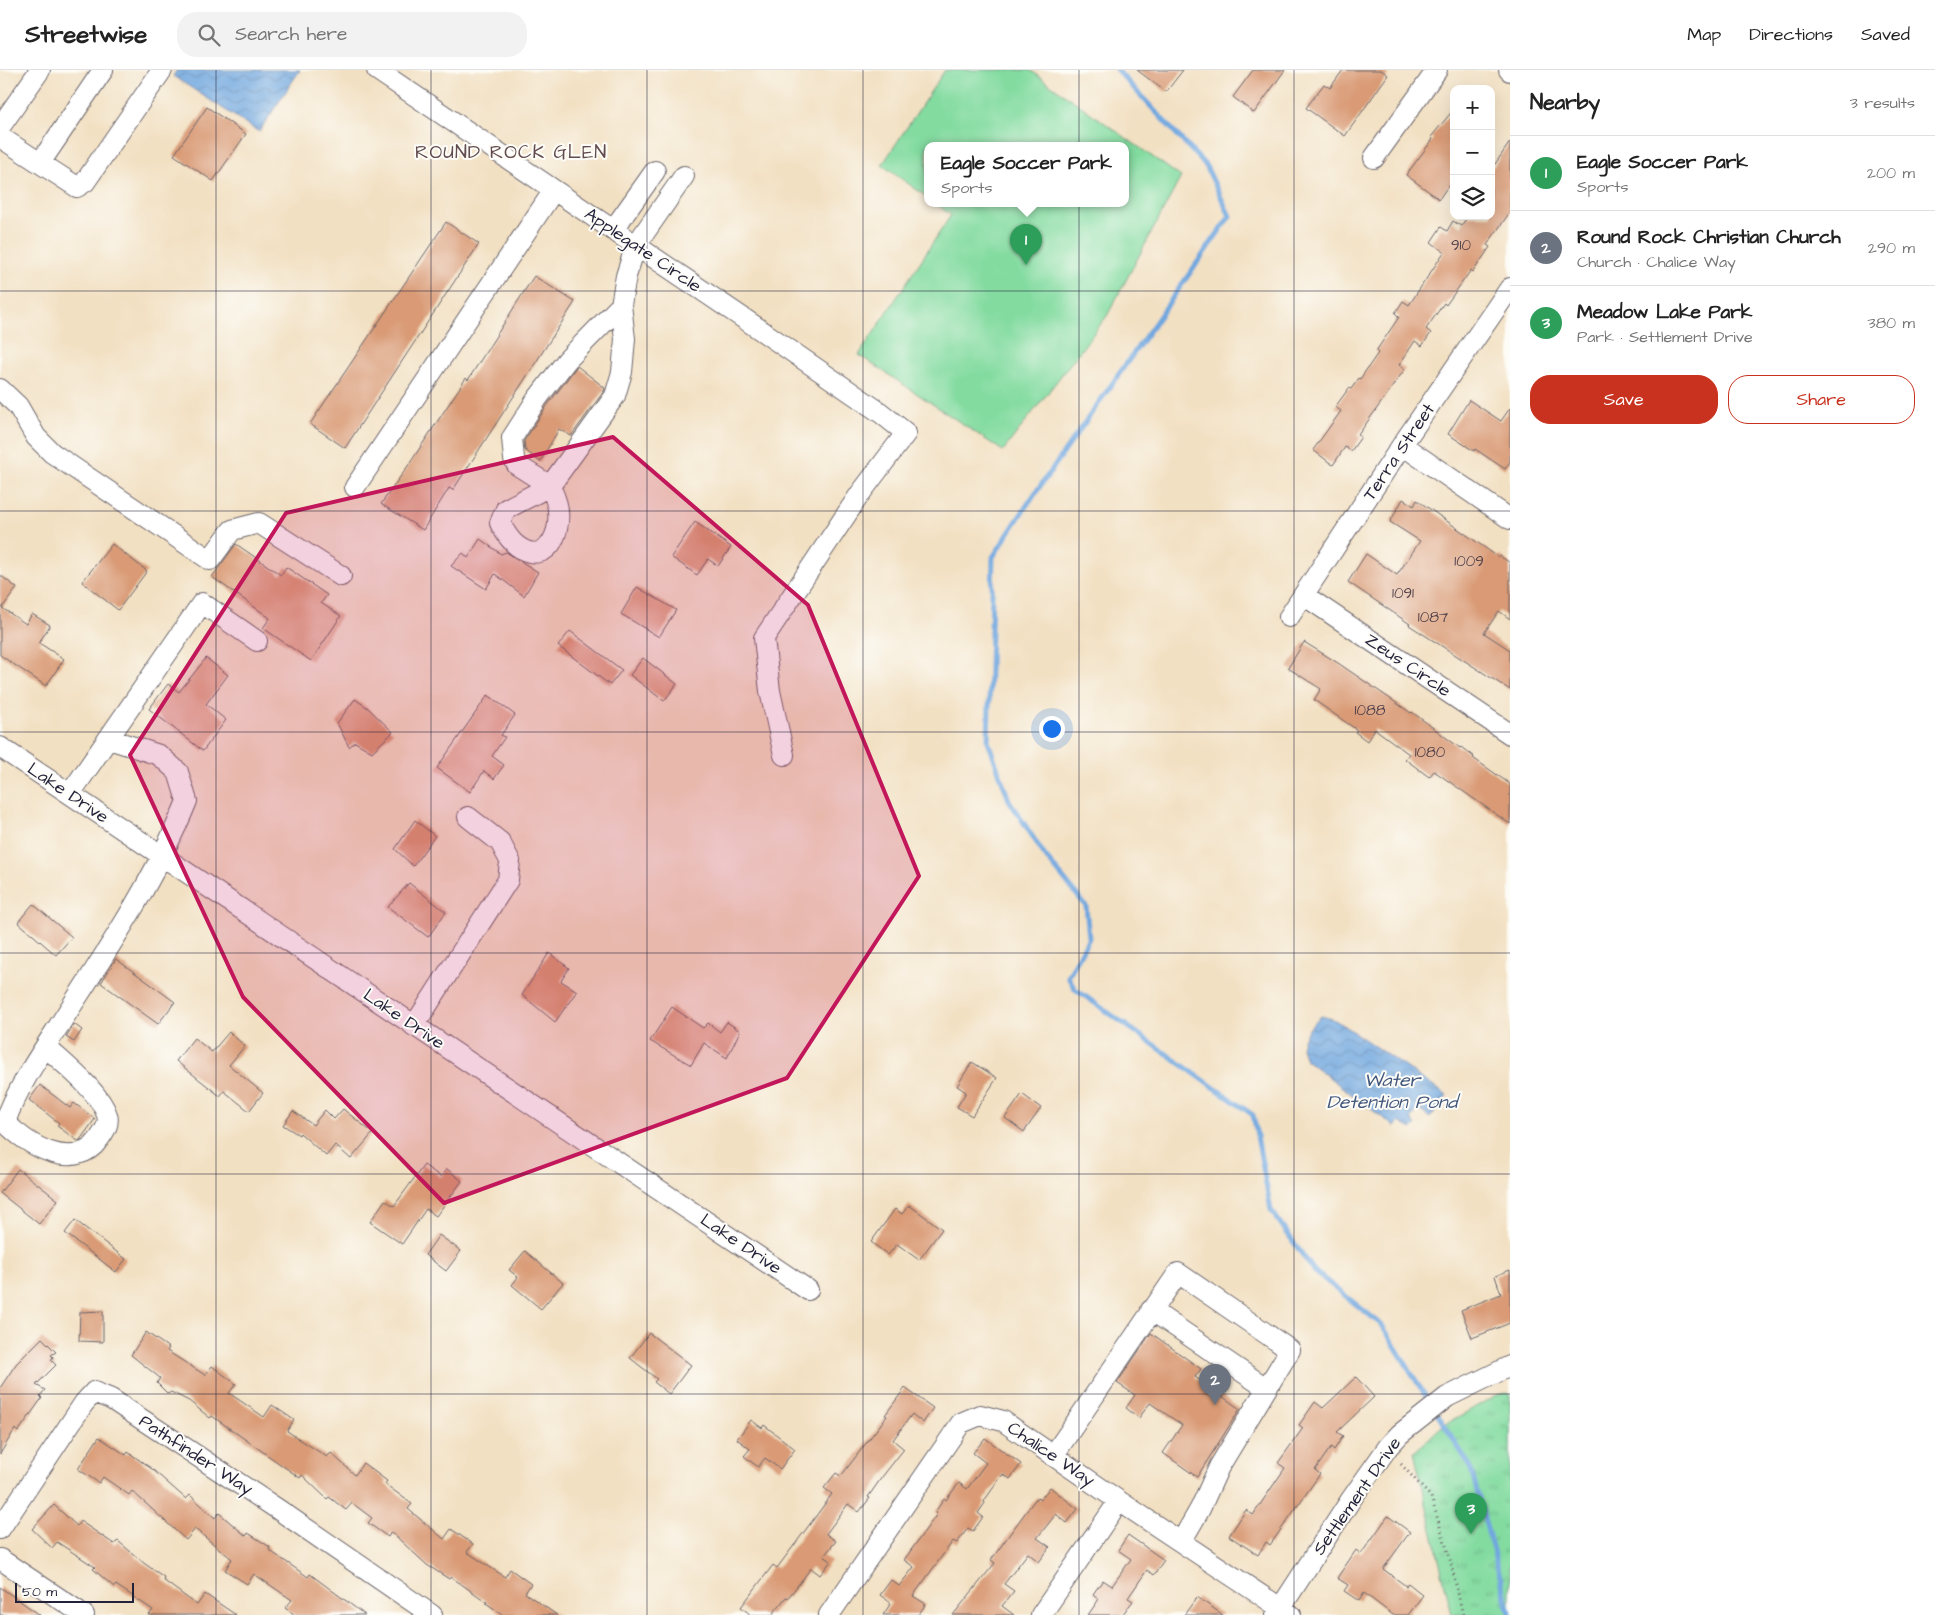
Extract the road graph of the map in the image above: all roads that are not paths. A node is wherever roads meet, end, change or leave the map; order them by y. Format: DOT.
graph roads {
  1 [pos="40,70"];
  2 [pos="103,70"];
  3 [pos="162,70"];
  4 [pos="377,70"];
  5 [pos="1437,70"];
  6 [pos="0,127"];
  7 [pos="0,136"];
  8 [pos="1374,158"];
  9 [pos="40,163"];
  10 [pos="655,171"];
  11 [pos="684,176"];
  12 [pos="554,190"];
  13 [pos="613,230"];
  14 [pos="636,245"];
  15 [pos="1509,292"];
  16 [pos="621,305"];
  17 [pos="0,389"];
  18 [pos="1402,445"];
  19 [pos="356,487"];
  20 [pos="1510,519"];
  21 [pos="341,576"];
  22 [pos="1305,596"];
  23 [pos="1290,617"];
  24 [pos="257,641"];
  25 [pos="1510,734"];
  26 [pos="108,739"];
  27 [pos="0,747"];
  28 [pos="784,755"];
  29 [pos="70,794"];
  30 [pos="468,817"];
  31 [pos="162,856"];
  32 [pos="414,1026"];
  33 [pos="46,1047"];
  34 [pos="808,1290"];
  35 [pos="1151,1310"];
  36 [pos="1510,1366"];
  37 [pos="1266,1388"];
  38 [pos="1053,1456"];
  39 [pos="1119,1501"];
  40 [pos="0,1529"];
  41 [pos="1181,1542"];
  42 [pos="0,1559"];
  43 [pos="1283,1613"];
  44 [pos="84,1615"];
  45 [pos="432,1615"];
  46 [pos="829,1615"];
  47 [pos="1041,1615"];
  1 -- 6 [label="street"];
  2 -- 9 [label="street"];
  3 -- 9 [label="street"];
  4 -- 12 [label="street, Applegate Circle"];
  5 -- 8 [label="street"];
  7 -- 9 [label="street"];
  10 -- 13 [label="street"];
  11 -- 14 [label="street"];
  12 -- 13 [label="street, Applegate Circle"];
  12 -- 19 [label="street"];
  13 -- 14 [label="street, Applegate Circle"];
  14 -- 16 [label="street"];
  14 -- 28 [label="street, Applegate Circle"];
  15 -- 18 [label="street, Terra Street"];
  16 -- 16 [label="street"];
  17 -- 21 [label="street"];
  18 -- 20 [label="street"];
  18 -- 22 [label="street, Terra Street"];
  22 -- 23 [label="street, Terra Street"];
  22 -- 25 [label="street, Zeus Circle"];
  24 -- 26 [label="street"];
  26 -- 29 [label="street"];
  26 -- 31 [label="street"];
  27 -- 29 [label="street, Lake Drive"];
  29 -- 31 [label="street, Lake Drive"];
  30 -- 32 [label="street"];
  31 -- 32 [label="street, Lake Drive"];
  31 -- 33 [label="street"];
  32 -- 34 [label="street, Lake Drive"];
  33 -- 33 [label="street"];
  35 -- 37 [label="street"];
  35 -- 37 [label="street"];
  35 -- 38 [label="street"];
  36 -- 43 [label="street, Settlement Drive"];
  37 -- 41 [label="street"];
  38 -- 39 [label="street, Chalice Way"];
  38 -- 46 [label="street, Chalice Way"];
  39 -- 41 [label="street, Chalice Way"];
  39 -- 47 [label="street"];
  40 -- 45 [label="street, Pathfinder Way"];
  41 -- 43 [label="street, Chalice Way"];
  42 -- 44 [label="street"];
}
